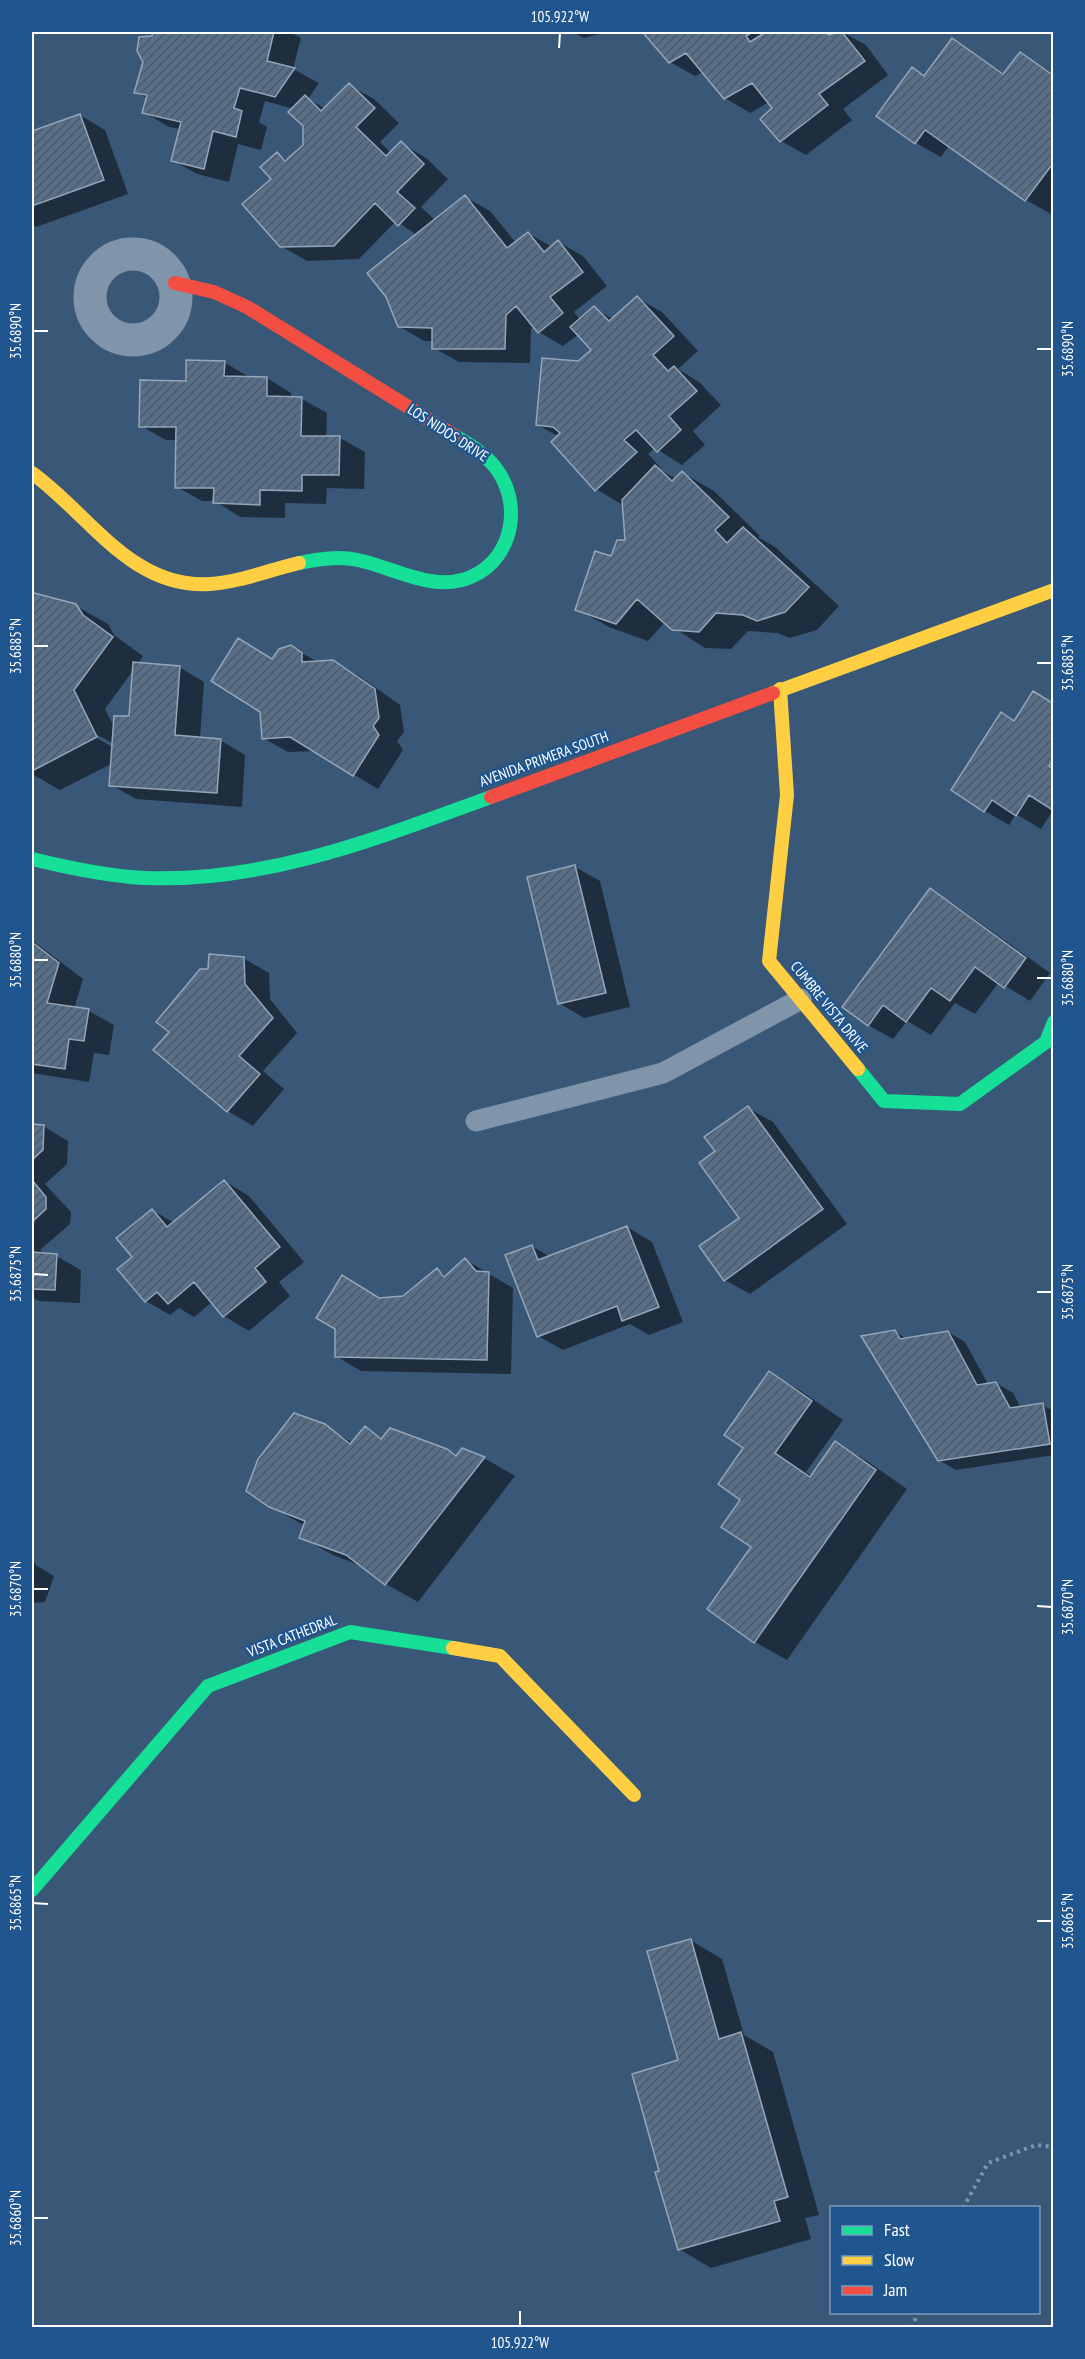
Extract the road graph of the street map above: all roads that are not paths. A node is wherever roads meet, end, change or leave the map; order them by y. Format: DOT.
graph roads {
  1 [pos="175,283"];
  2 [pos="32,473"];
  3 [pos="1053,590"];
  4 [pos="780,689"];
  5 [pos="32,859"];
  6 [pos="801,999"];
  7 [pos="1053,1022"];
  8 [pos="476,1120"];
  9 [pos="634,1795"];
  10 [pos="32,1890"];
  1 -- 2 [label="street, LOS NIDOS DRIVE"];
  3 -- 4 [label="street, AVENIDA PRIMERA SOUTH"];
  4 -- 5 [label="street, AVENIDA PRIMERA SOUTH"];
  4 -- 6 [label="street, CUMBRE VISTA DRIVE"];
  6 -- 7 [label="street, CUMBRE VISTA DRIVE"];
  6 -- 8 [label="lane"];
  9 -- 10 [label="street, VISTA CATHEDRAL"];
}
